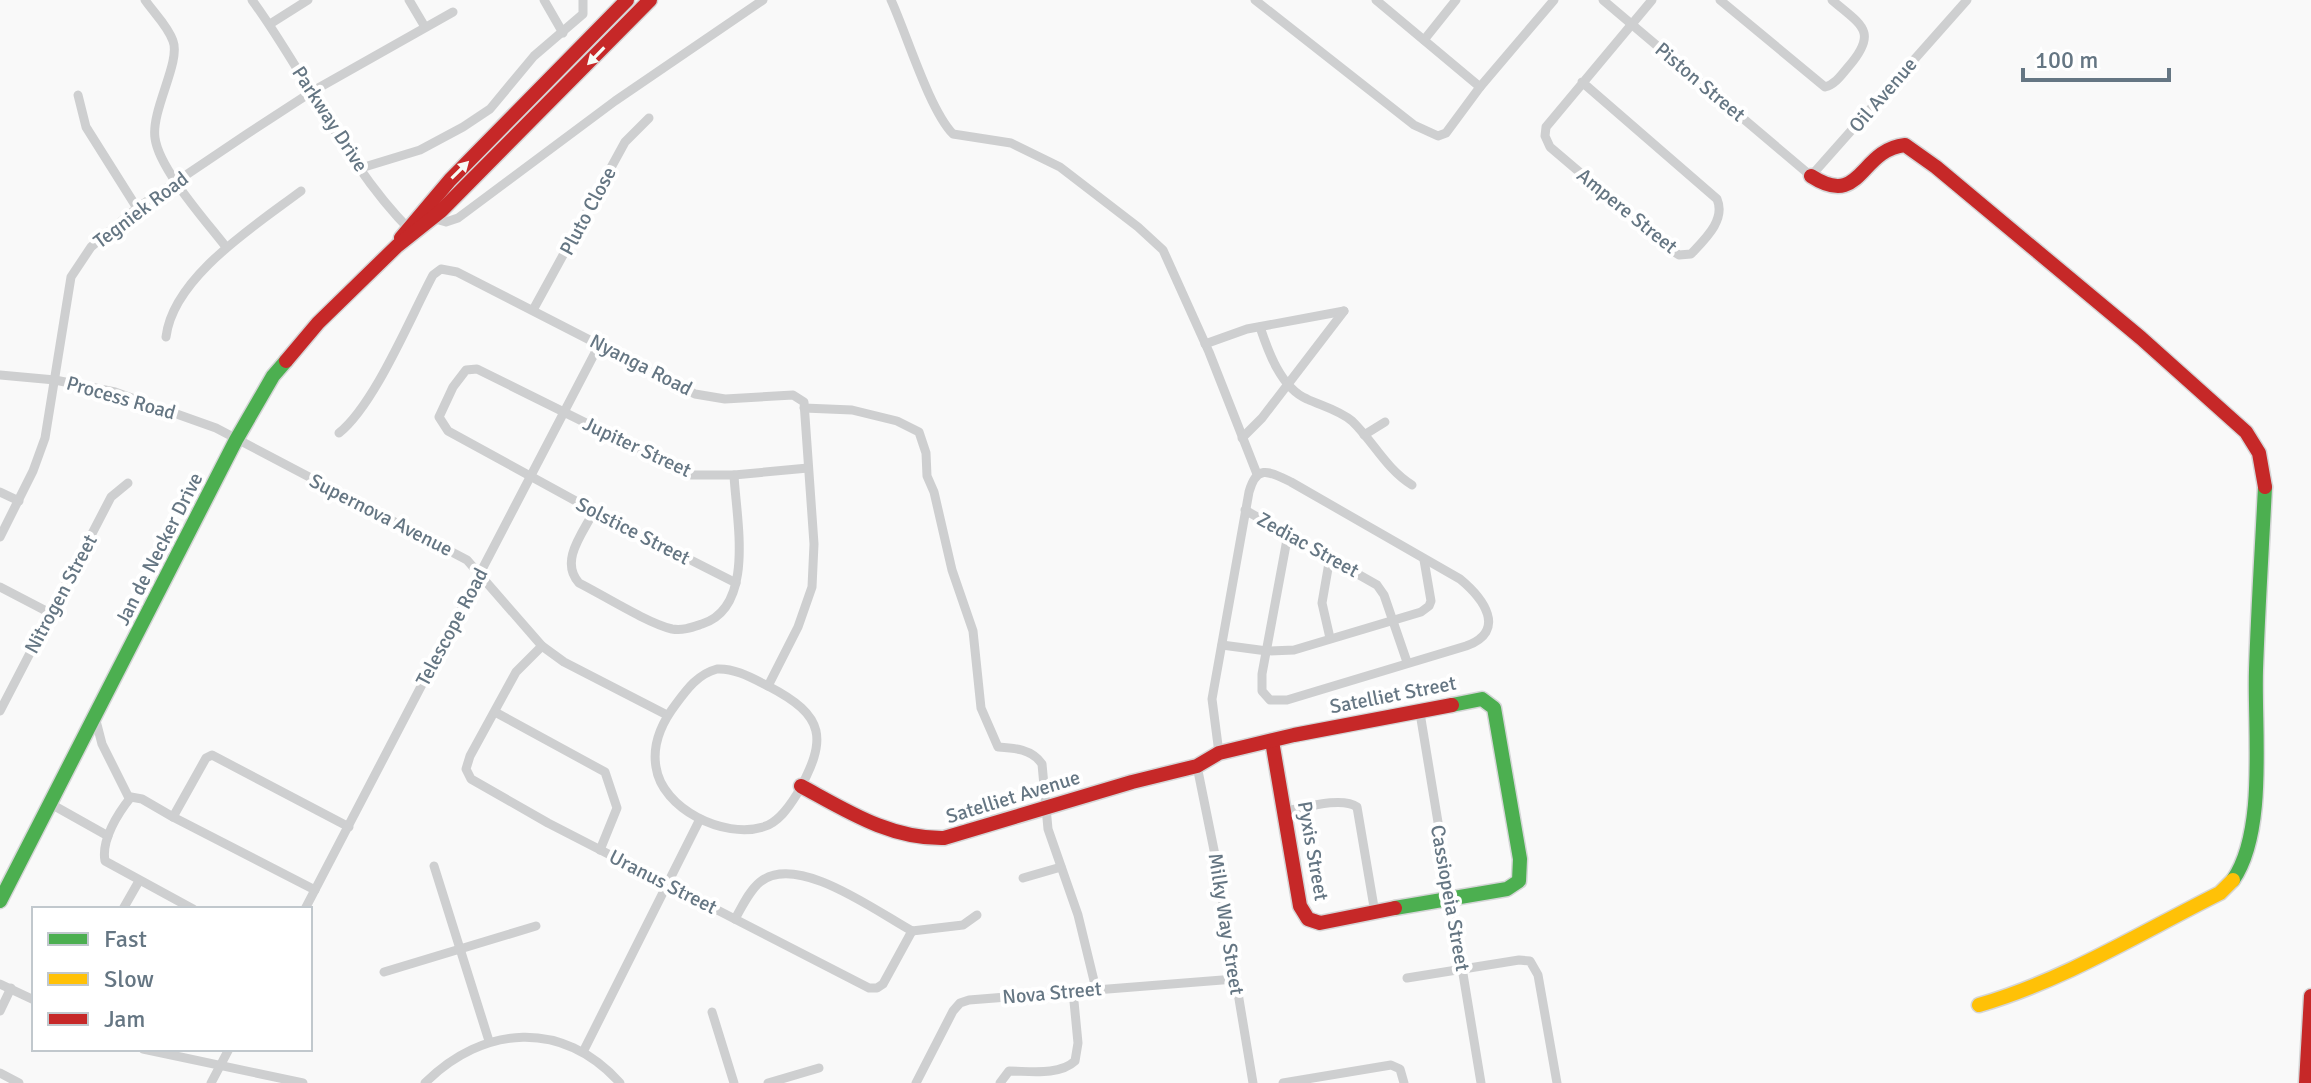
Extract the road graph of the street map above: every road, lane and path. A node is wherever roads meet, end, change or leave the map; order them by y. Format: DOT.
graph roads {
  1 [pos="145,0"];
  2 [pos="252,0"];
  3 [pos="308,0"];
  4 [pos="409,0"];
  5 [pos="544,0"];
  6 [pos="583,0"];
  7 [pos="627,0"];
  8 [pos="650,0"];
  9 [pos="763,0"];
  10 [pos="891,0"];
  11 [pos="1255,0"];
  12 [pos="1376,0"];
  13 [pos="1456,0"];
  14 [pos="1554,0"];
  15 [pos="1603,0"];
  16 [pos="1652,0"];
  17 [pos="1720,0"];
  18 [pos="1832,0"];
  19 [pos="1967,0"];
  20 [pos="453,12"];
  21 [pos="270,24"];
  22 [pos="1632,24"];
  23 [pos="425,27"];
  24 [pos="563,33"];
  25 [pos="1424,40"];
  26 [pos="1582,82"];
  27 [pos="1480,87"];
  28 [pos="313,91"];
  29 [pos="78,95"];
  30 [pos="649,118"];
  31 [pos="361,168"];
  32 [pos="1811,176"];
  33 [pos="176,182"];
  34 [pos="301,191"];
  35 [pos="137,208"];
  36 [pos="432,218"];
  37 [pos="411,230"];
  38 [pos="226,247"];
  39 [pos="533,310"];
  40 [pos="1260,327"];
  41 [pos="166,337"];
  42 [pos="1205,344"];
  43 [pos="599,345"];
  44 [pos="0,375"];
  45 [pos="55,380"];
  46 [pos="1288,383"];
  47 [pos="804,408"];
  48 [pos="564,413"];
  49 [pos="1385,422"];
  50 [pos="339,433"];
  51 [pos="1364,435"];
  52 [pos="1242,438"];
  53 [pos="236,440"];
  54 [pos="808,468"];
  55 [pos="1257,474"];
  56 [pos="734,475"];
  57 [pos="530,477"];
  58 [pos="128,483"];
  59 [pos="1412,485"];
  60 [pos="0,492"];
  61 [pos="19,501"];
  62 [pos="1245,510"];
  63 [pos="594,511"];
  64 [pos="1288,534"];
  65 [pos="0,537"];
  66 [pos="1330,557"];
  67 [pos="1424,560"];
  68 [pos="480,574"];
  69 [pos="736,583"];
  70 [pos="0,587"];
  71 [pos="50,613"];
  72 [pos="1393,621"];
  73 [pos="1330,638"];
  74 [pos="1222,645"];
  75 [pos="542,646"];
  76 [pos="1267,651"];
  77 [pos="1407,662"];
  78 [pos="768,686"];
  79 [pos="0,711"];
  80 [pos="495,712"];
  81 [pos="1420,713"];
  82 [pos="667,715"];
  83 [pos="95,717"];
  84 [pos="1272,741"];
  85 [pos="1219,753"];
  86 [pos="1197,766"];
  87 [pos="801,786"];
  88 [pos="129,798"];
  89 [pos="51,804"];
  90 [pos="1047,807"];
  91 [pos="1286,811"];
  92 [pos="173,817"];
  93 [pos="700,819"];
  94 [pos="349,827"];
  95 [pos="108,836"];
  96 [pos="600,850"];
  97 [pos="434,866"];
  98 [pos="1061,867"];
  99 [pos="1023,878"];
  100 [pos="139,881"];
  101 [pos="668,886"];
  102 [pos="315,890"];
  103 [pos="1449,897"];
  104 [pos="0,901"];
  105 [pos="124,907"];
  106 [pos="189,907"];
  107 [pos="306,907"];
  108 [pos="1375,913"];
  109 [pos="977,915"];
  110 [pos="735,919"];
  111 [pos="536,926"];
  112 [pos="912,931"];
  113 [pos="460,949"];
  114 [pos="1462,969"];
  115 [pos="384,972"];
  116 [pos="1407,978"];
  117 [pos="1235,979"];
  118 [pos="0,984"];
  119 [pos="11,988"];
  120 [pos="1096,989"];
  121 [pos="1073,991"];
  122 [pos="2311,996"];
  123 [pos="32,999"];
  124 [pos="1979,1005"];
  125 [pos="0,1011"];
  126 [pos="712,1012"];
  127 [pos="489,1041"];
  128 [pos="152,1051"];
  129 [pos="228,1051"];
  130 [pos="583,1052"];
  131 [pos="219,1066"];
  132 [pos="819,1068"];
  133 [pos="0,1073"];
  134 [pos="1329,1080"];
  135 [pos="19,1083"];
  136 [pos="211,1083"];
  137 [pos="303,1083"];
  138 [pos="425,1083"];
  139 [pos="620,1083"];
  140 [pos="734,1083"];
  141 [pos="768,1083"];
  142 [pos="916,1083"];
  143 [pos="1000,1083"];
  144 [pos="1253,1083"];
  145 [pos="1283,1083"];
  146 [pos="1404,1083"];
  147 [pos="1481,1083"];
  148 [pos="1557,1083"];
  149 [pos="2306,1083"];
  1 -- 33 [label="street"];
  2 -- 21 [label="street, Parkway Drive"];
  3 -- 21 [label="street"];
  4 -- 23 [label="street"];
  5 -- 24 [label="street"];
  6 -- 24 [label="street"];
  37 -- 7 [label="main road, Jan de Necker Drive, one-way"];
  8 -- 36 [label="main road, Jan de Necker Drive, one-way"];
  9 -- 36 [label="street"];
  10 -- 42 [label="street"];
  11 -- 27 [label="street"];
  12 -- 25 [label="street"];
  13 -- 25 [label="street"];
  14 -- 27 [label="street"];
  15 -- 22 [label="street, Piston Street"];
  16 -- 22 [label="street, Ampere Street"];
  17 -- 18 [label="street"];
  19 -- 32 [label="street, Oil Avenue"];
  20 -- 23 [label="street, Tegniek Road"];
  21 -- 28 [label="street, Parkway Drive"];
  22 -- 26 [label="street, Ampere Street"];
  22 -- 32 [label="street, Piston Street"];
  23 -- 28 [label="street, Tegniek Road"];
  24 -- 31 [label="street"];
  25 -- 27 [label="street"];
  26 -- 26 [label="street, Ampere Street"];
  28 -- 31 [label="street, Parkway Drive"];
  28 -- 33 [label="street, Tegniek Road"];
  29 -- 35 [label="street"];
  30 -- 39 [label="street, Pluto Close"];
  31 -- 37 [label="street, Parkway Drive"];
  32 -- 124 [label="main road"];
  33 -- 35 [label="street, Tegniek Road"];
  33 -- 38 [label="street"];
  34 -- 38 [label="street"];
  35 -- 45 [label="street, Tegniek Road"];
  36 -- 37 [label="main road, Jan de Necker Drive"];
  37 -- 53 [label="main road, Jan de Necker Drive"];
  38 -- 41 [label="street"];
  39 -- 43 [label="street, Nyanga Road"];
  39 -- 50 [label="street, Nyanga Road"];
  40 -- 42 [label="street"];
  40 -- 46 [label="street"];
  40 -- 46 [label="street"];
  42 -- 52 [label="street"];
  43 -- 47 [label="street, Nyanga Road"];
  43 -- 48 [label="street, Telescope Road"];
  44 -- 45 [label="street, Process Road"];
  45 -- 53 [label="street, Process Road"];
  45 -- 61 [label="street, Tegniek Road"];
  46 -- 51 [label="street"];
  46 -- 52 [label="street"];
  47 -- 54 [label="street"];
  47 -- 90 [label="street, Nyanga Road"];
  48 -- 56 [label="street, Jupiter Street"];
  48 -- 57 [label="street, Telescope Road"];
  48 -- 57 [label="street, Jupiter Street"];
  49 -- 51 [label="street"];
  51 -- 59 [label="street"];
  52 -- 55 [label="street"];
  53 -- 68 [label="street, Supernova Avenue"];
  53 -- 83 [label="main road, Jan de Necker Drive"];
  54 -- 56 [label="street, Jupiter Street"];
  54 -- 78 [label="street"];
  55 -- 62 [label="street"];
  55 -- 67 [label="street"];
  56 -- 69 [label="street"];
  57 -- 63 [label="street, Solstice Street"];
  57 -- 68 [label="street, Telescope Road"];
  58 -- 71 [label="street, Nitrogen Street"];
  60 -- 61 [label="street"];
  61 -- 65 [label="street, Tegniek Road"];
  62 -- 64 [label="street, Zediac Street"];
  62 -- 74 [label="street"];
  63 -- 69 [label="street, Solstice Street"];
  63 -- 69 [label="street"];
  64 -- 66 [label="street, Zediac Street"];
  64 -- 76 [label="street"];
  66 -- 72 [label="street, Zediac Street"];
  66 -- 73 [label="street"];
  67 -- 72 [label="street"];
  67 -- 77 [label="street"];
  68 -- 75 [label="street, Supernova Avenue"];
  68 -- 94 [label="street, Telescope Road"];
  70 -- 71 [label="street"];
  71 -- 79 [label="street, Nitrogen Street"];
  72 -- 73 [label="street"];
  72 -- 77 [label="street, Zediac Street"];
  73 -- 76 [label="street"];
  74 -- 76 [label="street"];
  74 -- 85 [label="street"];
  75 -- 80 [label="street, Uranus Street"];
  75 -- 82 [label="street, Supernova Avenue"];
  76 -- 77 [label="street"];
  78 -- 82 [label="street"];
  78 -- 87 [label="street"];
  80 -- 96 [label="street"];
  80 -- 96 [label="street, Uranus Street"];
  81 -- 84 [label="main road, Satelliet Street"];
  81 -- 103 [label="street, Cassiopeia Street"];
  81 -- 103 [label="main road, Satelliet Street"];
  82 -- 93 [label="street"];
  83 -- 88 [label="street"];
  83 -- 89 [label="main road, Jan de Necker Drive"];
  84 -- 85 [label="main road, Satelliet Street"];
  84 -- 91 [label="main road, Pyxis Street"];
  85 -- 86 [label="main road, Satelliet Street"];
  86 -- 90 [label="main road, Satelliet Avenue"];
  86 -- 117 [label="street, Milky Way Street"];
  87 -- 90 [label="main road, Satelliet Avenue"];
  87 -- 93 [label="street"];
  88 -- 92 [label="street"];
  88 -- 95 [label="street"];
  89 -- 95 [label="street"];
  89 -- 104 [label="main road, Jan de Necker Drive"];
  90 -- 98 [label="street"];
  91 -- 108 [label="main road, Pyxis Street"];
  91 -- 108 [label="street"];
  92 -- 94 [label="street"];
  92 -- 102 [label="street"];
  93 -- 101 [label="street"];
  94 -- 102 [label="street, Telescope Road"];
  95 -- 100 [label="street"];
  96 -- 101 [label="street, Uranus Street"];
  97 -- 113 [label="street"];
  98 -- 99 [label="street"];
  98 -- 120 [label="street"];
  100 -- 105 [label="street"];
  100 -- 106 [label="street"];
  101 -- 110 [label="street, Uranus Street"];
  101 -- 130 [label="street"];
  102 -- 107 [label="street, Telescope Road"];
  103 -- 108 [label="main road, Pyxis Street"];
  103 -- 114 [label="street, Cassiopeia Street"];
  109 -- 112 [label="street"];
  110 -- 112 [label="street"];
  110 -- 112 [label="street, Uranus Street"];
  111 -- 113 [label="street"];
  113 -- 115 [label="street"];
  113 -- 127 [label="street"];
  114 -- 116 [label="street"];
  114 -- 147 [label="street, Cassiopeia Street"];
  114 -- 148 [label="street"];
  117 -- 120 [label="street, Nova Street"];
  117 -- 144 [label="street, Milky Way Street"];
  118 -- 119 [label="street"];
  119 -- 123 [label="street"];
  119 -- 125 [label="street"];
  120 -- 121 [label="street, Nova Street"];
  121 -- 142 [label="street, Nova Street"];
  121 -- 143 [label="street"];
  122 -- 149 [label="main road"];
  126 -- 140 [label="street"];
  127 -- 130 [label="street"];
  127 -- 138 [label="street"];
  128 -- 131 [label="street"];
  129 -- 131 [label="street"];
  130 -- 139 [label="street"];
  131 -- 136 [label="street"];
  131 -- 137 [label="street"];
  132 -- 141 [label="street"];
  133 -- 135 [label="street"];
  134 -- 145 [label="street"];
  134 -- 146 [label="street"];
}
